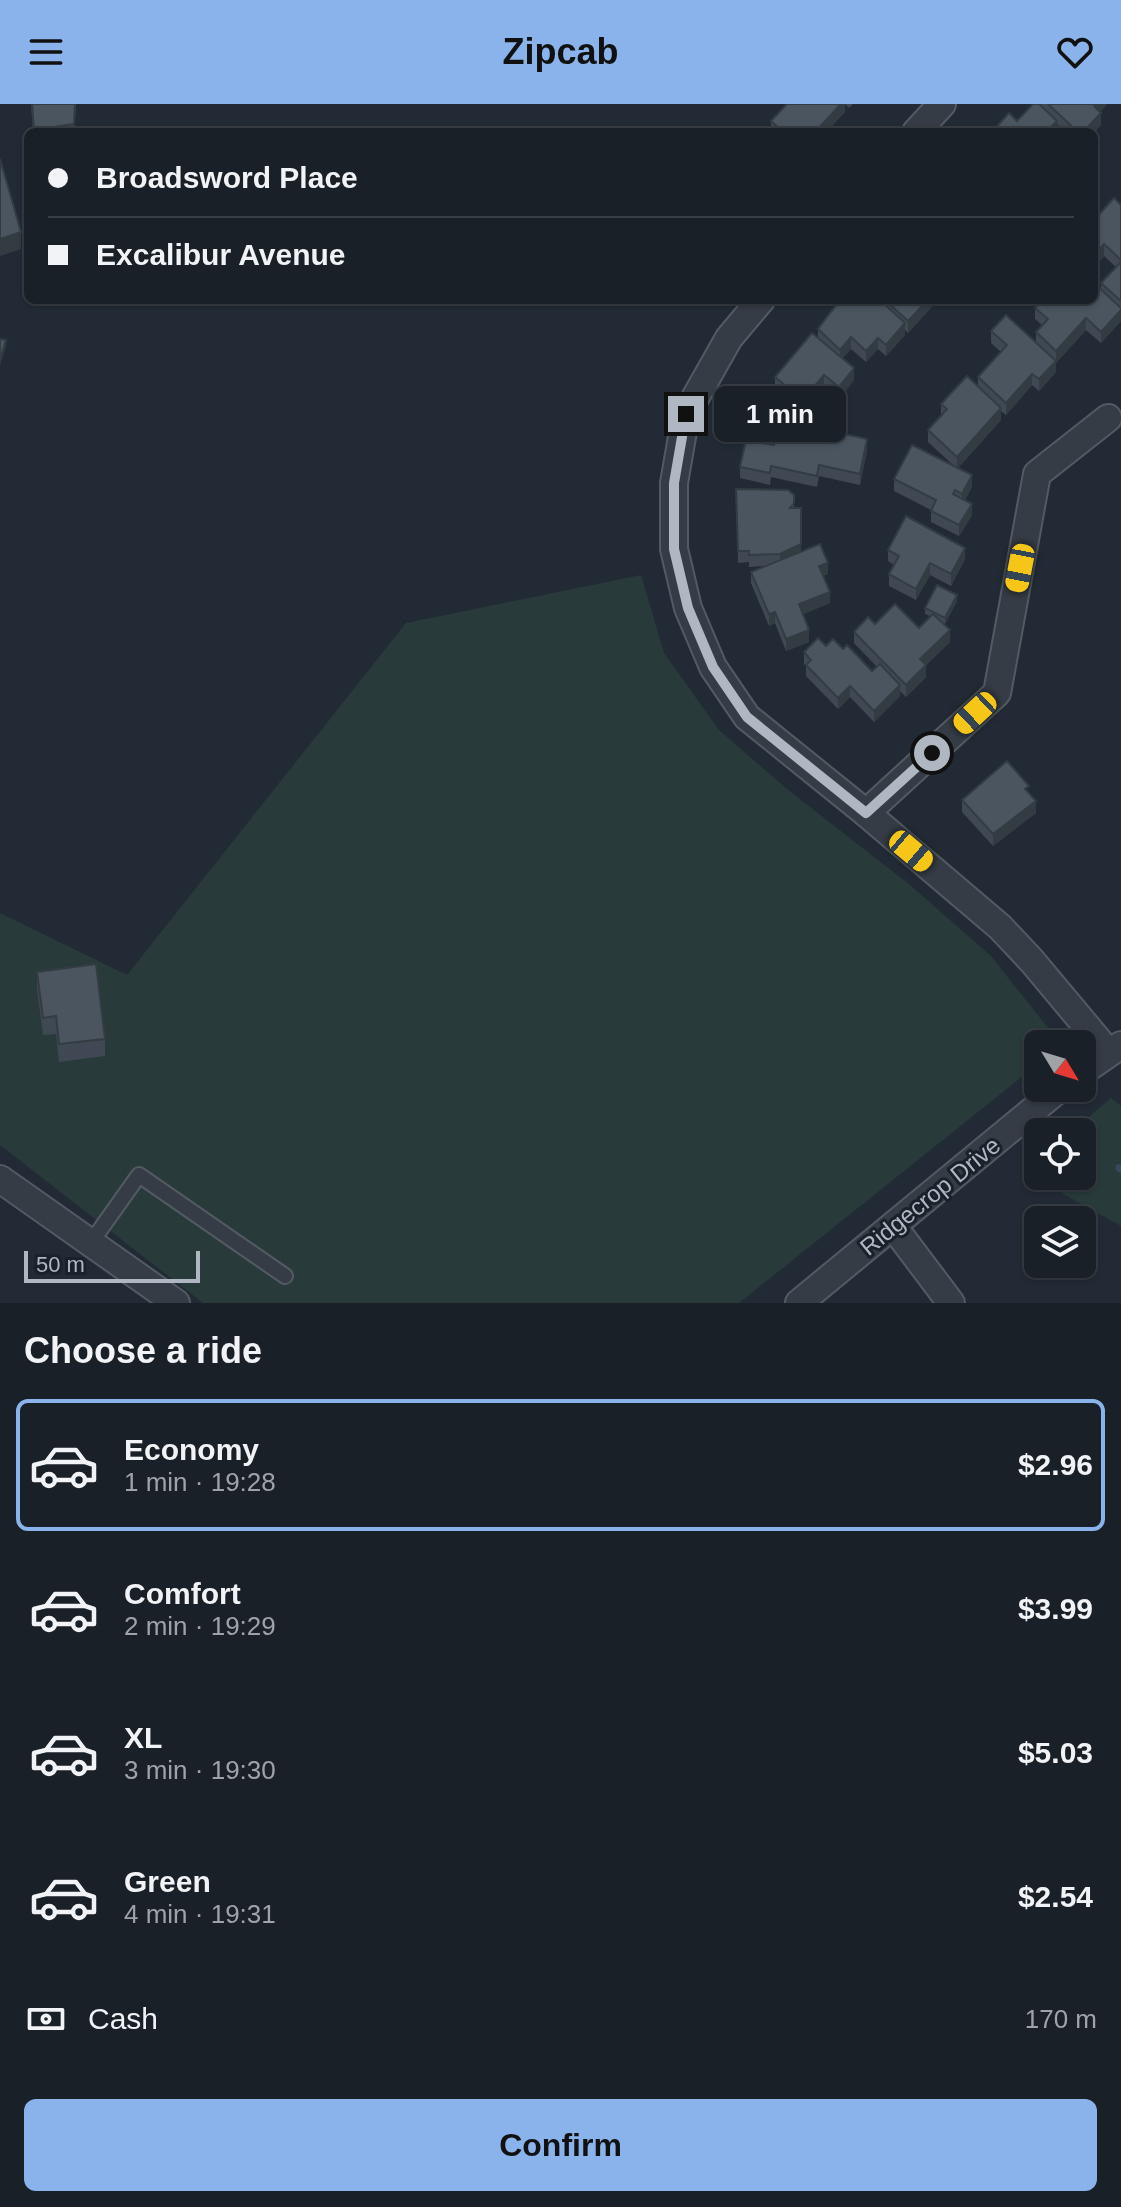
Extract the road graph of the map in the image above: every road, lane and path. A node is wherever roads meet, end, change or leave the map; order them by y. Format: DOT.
graph roads {
  1 [pos="942,104"];
  2 [pos="920,128"];
  3 [pos="758,304"];
  4 [pos="1108,418"];
  5 [pos="866,813"];
  6 [pos="1115,1048"];
  7 [pos="1096,1062"];
  8 [pos="1043,1102"];
  9 [pos="2,1185"];
  10 [pos="893,1226"];
  11 [pos="90,1244"];
  12 [pos="285,1276"];
  13 [pos="176,1303"];
  14 [pos="799,1303"];
  15 [pos="951,1303"];
  1 -- 2 [label="street"];
  3 -- 5 [label="street"];
  4 -- 5 [label="street"];
  5 -- 6 [label="street"];
  6 -- 7 [label="street"];
  8 -- 10 [label="street, Ridgecrop Drive"];
  9 -- 11 [label="street"];
  10 -- 14 [label="street, Ridgecrop Drive"];
  10 -- 15 [label="street"];
  11 -- 12 [label="lane"];
  11 -- 13 [label="street"];
}
